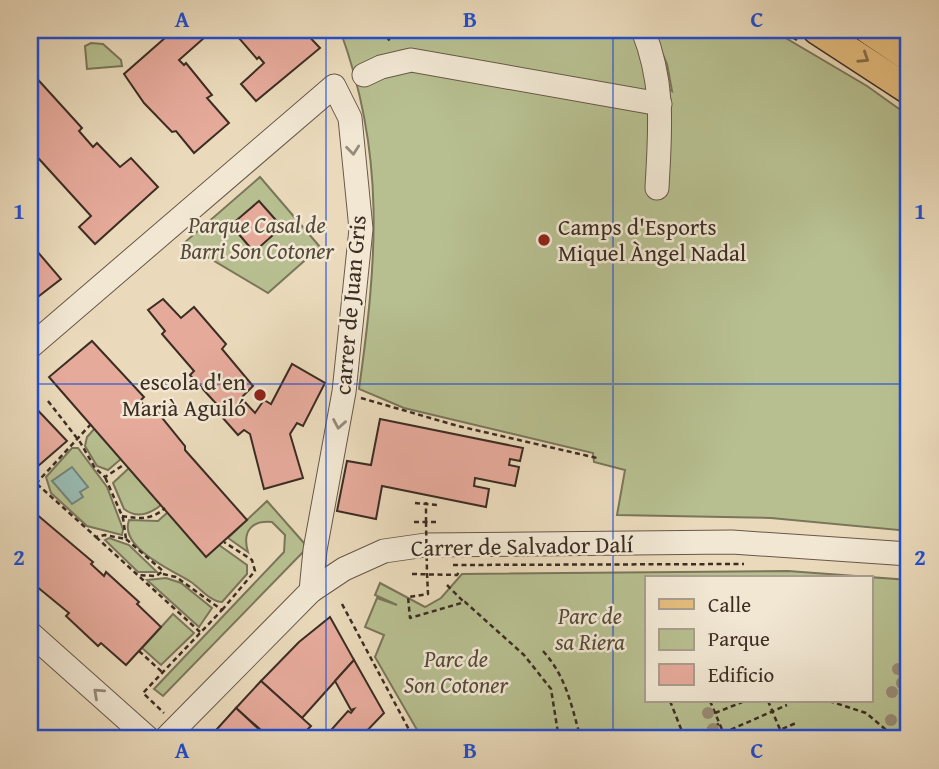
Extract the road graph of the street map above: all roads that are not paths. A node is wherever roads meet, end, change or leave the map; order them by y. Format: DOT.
graph roads {
  1 [pos="643,30"];
  2 [pos="817,30"];
  3 [pos="869,30"];
  4 [pos="896,30"];
  5 [pos="909,56"];
  6 [pos="364,75"];
  7 [pos="909,89"];
  8 [pos="660,104"];
  9 [pos="657,188"];
  10 [pos="30,347"];
  11 [pos="899,552"];
  12 [pos="311,591"];
  13 [pos="30,633"];
  14 [pos="149,739"];
  15 [pos="165,739"];
  1 -- 8 [label="street"];
  2 -- 7 [label="main road, one-way"];
  3 -- 5 [label="main road"];
  4 -- 5 [label="street"];
  6 -- 8 [label="street"];
  8 -- 9 [label="street"];
  10 -- 12 [label="street, carrer de Juan Gris, one-way"];
  11 -- 12 [label="street, Carrer de Salvador Dalí"];
  12 -- 15 [label="street, Carrer de Salvador Dalí"];
  14 -- 13 [label="street, one-way"];
}
